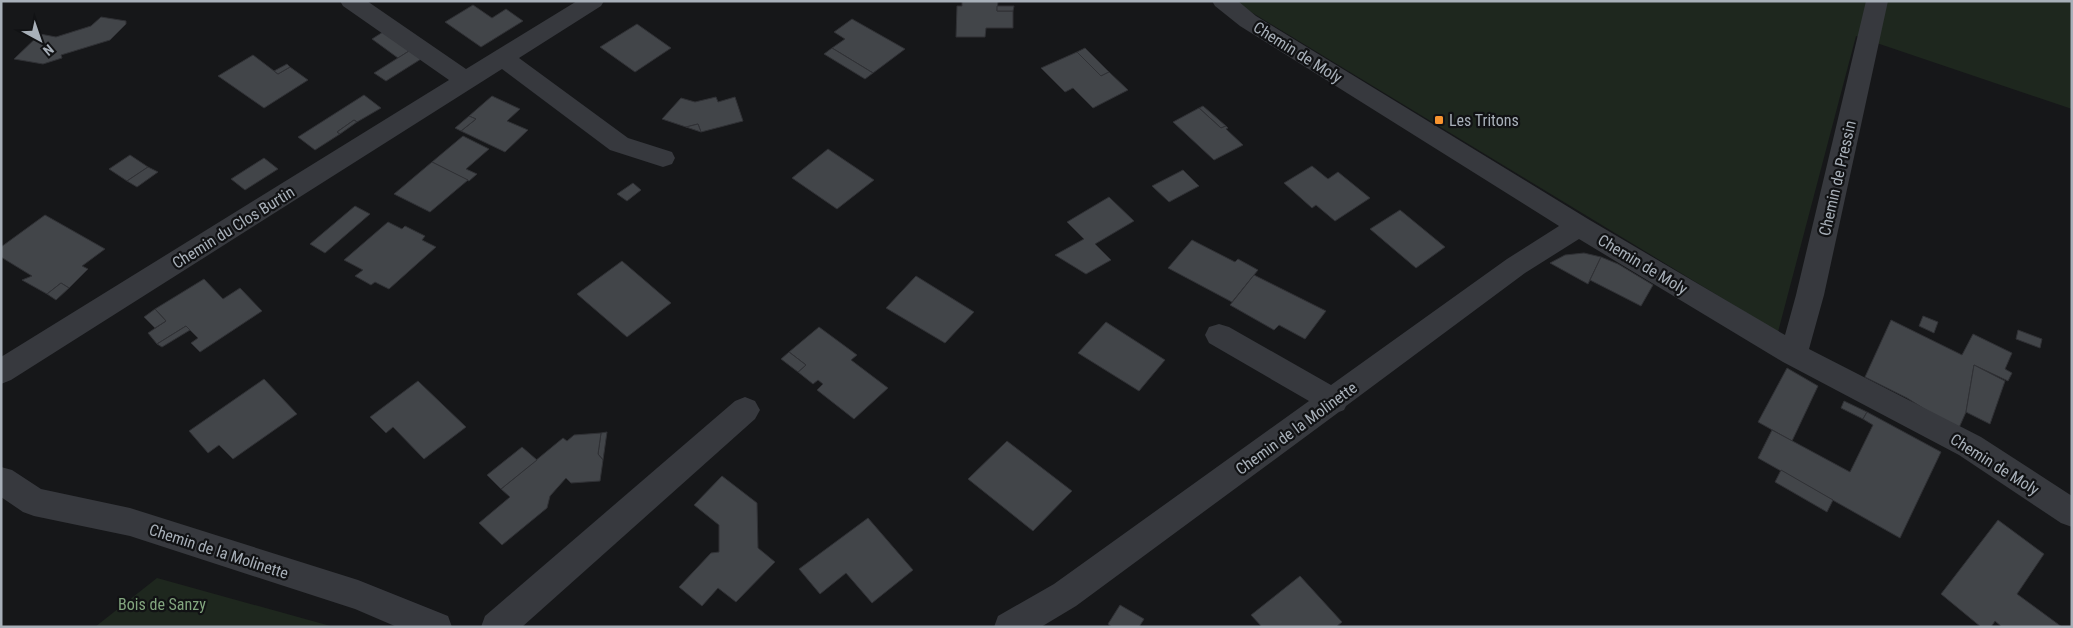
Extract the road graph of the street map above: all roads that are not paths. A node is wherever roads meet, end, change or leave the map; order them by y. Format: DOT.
graph roads {
  1 [pos="351,1"];
  2 [pos="593,1"];
  3 [pos="1223,1"];
  4 [pos="1877,1"];
  5 [pos="502,57"];
  6 [pos="465,80"];
  7 [pos="663,158"];
  8 [pos="1579,226"];
  9 [pos="1219,335"];
  10 [pos="1794,354"];
  11 [pos="1,372"];
  12 [pos="1334,401"];
  13 [pos="745,410"];
  14 [pos="1,480"];
  15 [pos="2072,513"];
  16 [pos="436,627"];
  17 [pos="497,627"];
  18 [pos="1010,627"];
  1 -- 6 [label="street"];
  2 -- 5 [label="street, Chemin du Clos Burtin"];
  3 -- 8 [label="street, Chemin de Moly"];
  4 -- 10 [label="street, Chemin de Pressin"];
  5 -- 6 [label="street, Chemin du Clos Burtin"];
  5 -- 7 [label="street"];
  6 -- 11 [label="street, Chemin du Clos Burtin"];
  8 -- 10 [label="street, Chemin de Moly"];
  8 -- 12 [label="street, Chemin de la Molinette"];
  9 -- 12 [label="street"];
  10 -- 15 [label="street, Chemin de Moly"];
  12 -- 18 [label="street, Chemin de la Molinette"];
  13 -- 17 [label="street"];
  14 -- 16 [label="street, Chemin de la Molinette"];
}
